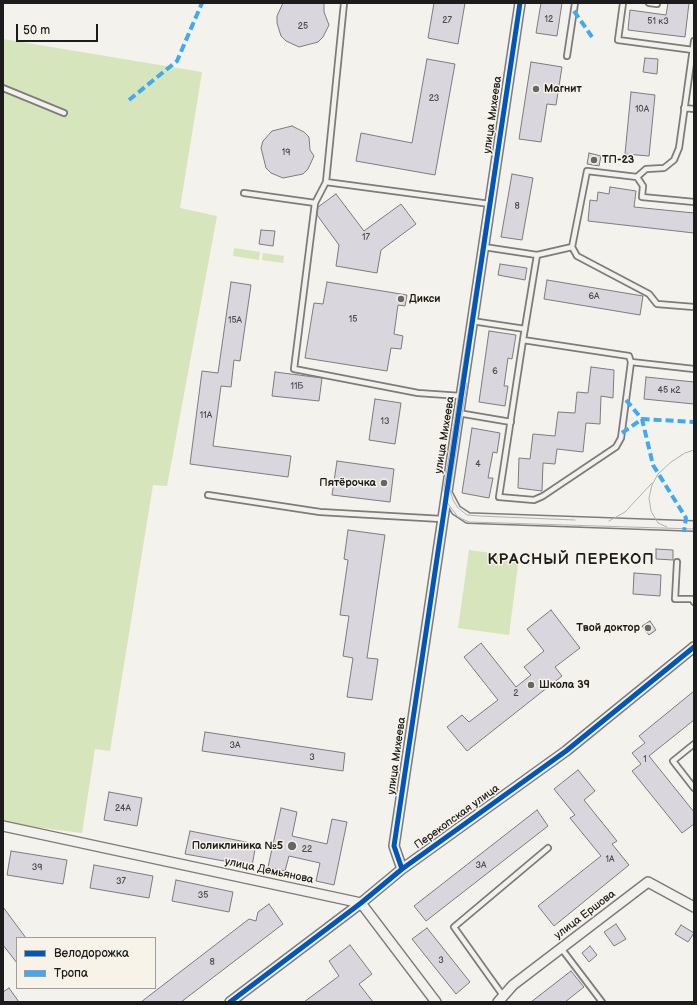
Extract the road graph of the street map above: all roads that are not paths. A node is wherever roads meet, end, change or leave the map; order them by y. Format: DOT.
graph roads {
  1 [pos="344,3"];
  2 [pos="520,3"];
  3 [pos="575,3"];
  4 [pos="623,3"];
  5 [pos="649,3"];
  6 [pos="657,4"];
  7 [pos="694,41"];
  8 [pos="693,50"];
  9 [pos="567,56"];
  10 [pos="3,88"];
  11 [pos="684,108"];
  12 [pos="694,109"];
  13 [pos="64,113"];
  14 [pos="636,176"];
  15 [pos="326,182"];
  16 [pos="244,193"];
  17 [pos="694,202"];
  18 [pos="315,203"];
  19 [pos="490,204"];
  20 [pos="484,247"];
  21 [pos="572,247"];
  22 [pos="537,255"];
  23 [pos="694,307"];
  24 [pos="472,321"];
  25 [pos="525,329"];
  26 [pos="523,340"];
  27 [pos="631,362"];
  28 [pos="694,369"];
  29 [pos="461,396"];
  30 [pos="458,413"];
  31 [pos="510,422"];
  32 [pos="446,490"];
  33 [pos="208,495"];
  34 [pos="442,519"];
  35 [pos="694,526"];
  36 [pos="677,562"];
  37 [pos="694,602"];
  38 [pos="694,647"];
  39 [pos="694,744"];
  40 [pos="694,788"];
  41 [pos="3,826"];
  42 [pos="548,848"];
  43 [pos="402,869"];
  44 [pos="362,903"];
  45 [pos="694,907"];
  46 [pos="561,948"];
  47 [pos="501,999"];
  48 [pos="230,1002"];
  49 [pos="436,1002"];
  50 [pos="602,1002"];
  1 -- 15 [label="lane"];
  2 -- 19 [label="street, улица Михеева"];
  3 -- 9 [label="lane"];
  4 -- 8 [label="lane"];
  5 -- 6 [label="lane"];
  7 -- 8 [label="lane"];
  8 -- 11 [label="lane"];
  10 -- 13 [label="lane"];
  11 -- 12 [label="lane"];
  11 -- 14 [label="lane"];
  14 -- 17 [label="lane"];
  14 -- 21 [label="lane"];
  15 -- 18 [label="lane"];
  15 -- 19 [label="lane"];
  16 -- 18 [label="lane"];
  18 -- 29 [label="lane"];
  19 -- 20 [label="street, улица Михеева"];
  20 -- 22 [label="lane"];
  20 -- 24 [label="street, улица Михеева"];
  21 -- 22 [label="lane"];
  21 -- 23 [label="lane"];
  22 -- 25 [label="lane"];
  24 -- 25 [label="lane"];
  24 -- 29 [label="street, улица Михеева"];
  25 -- 26 [label="lane"];
  26 -- 27 [label="lane"];
  26 -- 31 [label="lane"];
  27 -- 28 [label="lane"];
  27 -- 31 [label="lane"];
  29 -- 30 [label="street, улица Михеева"];
  30 -- 31 [label="lane"];
  30 -- 32 [label="street, улица Михеева"];
  32 -- 34 [label="street, улица Михеева"];
  32 -- 35 [label="street"];
  33 -- 34 [label="lane"];
  34 -- 43 [label="street, улица Михеева"];
  36 -- 37 [label="lane"];
  38 -- 43 [label="street, Перекопская улица"];
  39 -- 40 [label="lane"];
  41 -- 44 [label="street, улица Демьянова"];
  42 -- 47 [label="lane"];
  43 -- 44 [label="street, Перекопская улица"];
  44 -- 48 [label="street, Перекопская улица"];
  44 -- 49 [label="street"];
  45 -- 46 [label="street, улица Ершова"];
  46 -- 47 [label="street, улица Ершова"];
  46 -- 50 [label="lane"];
}
